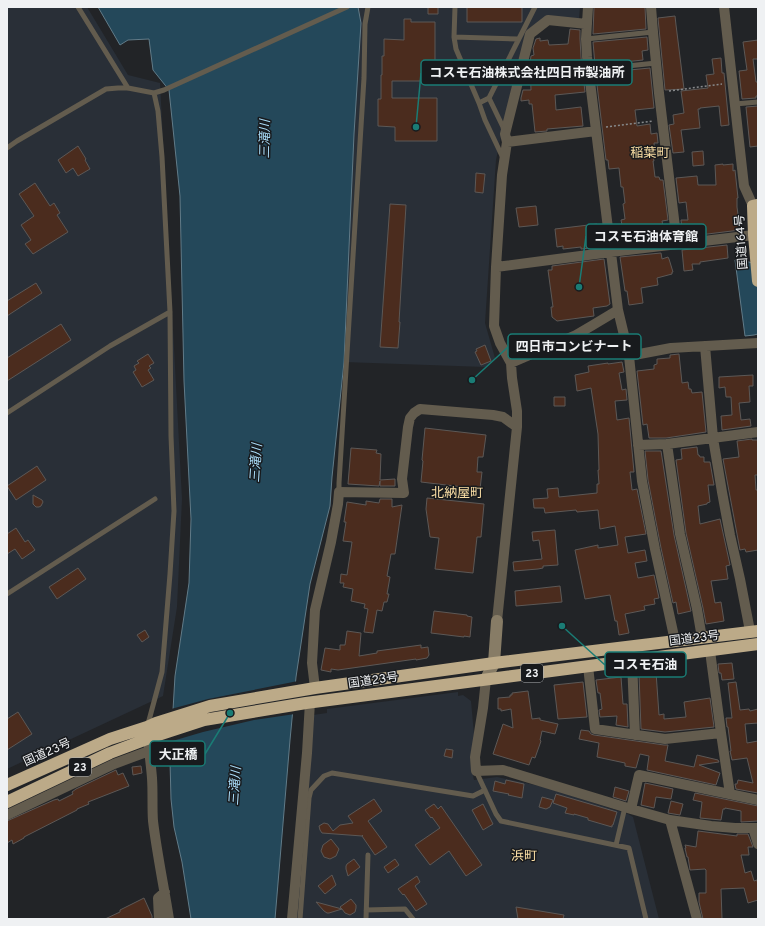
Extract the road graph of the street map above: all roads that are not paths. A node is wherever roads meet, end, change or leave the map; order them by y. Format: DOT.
graph roads {
  1 [pos="78,7"];
  2 [pos="347,7"];
  3 [pos="368,7"];
  4 [pos="455,7"];
  5 [pos="535,7"];
  6 [pos="588,7"];
  7 [pos="651,7"];
  8 [pos="724,7"];
  9 [pos="587,24"];
  10 [pos="652,32"];
  11 [pos="454,37"];
  12 [pos="518,39"];
  13 [pos="586,39"];
  14 [pos="656,63"];
  15 [pos="589,70"];
  16 [pos="128,88"];
  17 [pos="154,93"];
  18 [pos="489,98"];
  19 [pos="758,102"];
  20 [pos="479,103"];
  21 [pos="735,104"];
  22 [pos="596,130"];
  23 [pos="506,138"];
  24 [pos="7,148"];
  25 [pos="504,161"];
  26 [pos="755,206"];
  27 [pos="754,235"];
  28 [pos="677,244"];
  29 [pos="611,252"];
  30 [pos="496,267"];
  31 [pos="758,281"];
  32 [pos="618,310"];
  33 [pos="170,312"];
  34 [pos="758,343"];
  35 [pos="705,346"];
  36 [pos="629,356"];
  37 [pos="511,364"];
  38 [pos="7,413"];
  39 [pos="517,427"];
  40 [pos="758,432"];
  41 [pos="713,438"];
  42 [pos="666,444"];
  43 [pos="638,445"];
  44 [pos="339,492"];
  45 [pos="155,499"];
  46 [pos="7,594"];
  47 [pos="497,621"];
  48 [pos="754,631"];
  49 [pos="702,638"];
  50 [pos="675,641"];
  51 [pos="758,644"];
  52 [pos="710,651"];
  53 [pos="632,660"];
  54 [pos="494,663"];
  55 [pos="588,666"];
  56 [pos="486,679"];
  57 [pos="311,688"];
  58 [pos="308,702"];
  59 [pos="152,731"];
  60 [pos="721,733"];
  61 [pos="635,735"];
  62 [pos="149,751"];
  63 [pos="476,771"];
  64 [pos="7,785"];
  65 [pos="485,790"];
  66 [pos="730,794"];
  67 [pos="758,800"];
  68 [pos="7,802"];
  69 [pos="628,808"];
  70 [pos="7,815"];
  71 [pos="670,820"];
  72 [pos="756,828"];
  73 [pos="758,844"];
  74 [pos="616,845"];
  75 [pos="368,855"];
  76 [pos="165,892"];
  77 [pos="366,910"];
  78 [pos="159,919"];
  79 [pos="170,919"];
  80 [pos="292,919"];
  81 [pos="300,919"];
  82 [pos="366,919"];
  83 [pos="413,919"];
  84 [pos="646,919"];
  85 [pos="697,919"];
  1 -- 16 [label="lane"];
  2 -- 17 [label="lane"];
  3 -- 44 [label="lane"];
  4 -- 11 [label="lane"];
  5 -- 12 [label="lane"];
  6 -- 9 [label="street"];
  7 -- 10 [label="street"];
  8 -- 21 [label="street"];
  9 -- 13 [label="street"];
  9 -- 23 [label="street"];
  10 -- 13 [label="lane"];
  10 -- 14 [label="street"];
  11 -- 12 [label="lane"];
  11 -- 20 [label="lane"];
  12 -- 18 [label="lane"];
  13 -- 15 [label="street"];
  14 -- 15 [label="lane"];
  14 -- 28 [label="street"];
  15 -- 22 [label="street"];
  16 -- 17 [label="lane"];
  16 -- 24 [label="lane"];
  17 -- 33 [label="lane"];
  18 -- 20 [label="lane"];
  18 -- 23 [label="lane"];
  19 -- 21 [label="lane"];
  20 -- 25 [label="lane"];
  21 -- 26 [label="street"];
  22 -- 23 [label="street"];
  22 -- 29 [label="street"];
  23 -- 25 [label="street"];
  25 -- 30 [label="street"];
  26 -- 27 [label="highway, 国道164号"];
  27 -- 28 [label="street"];
  27 -- 31 [label="highway, 国道164号"];
  28 -- 29 [label="street"];
  29 -- 30 [label="street"];
  29 -- 32 [label="street"];
  30 -- 37 [label="street"];
  32 -- 36 [label="street"];
  32 -- 37 [label="street"];
  33 -- 38 [label="lane"];
  33 -- 59 [label="lane"];
  34 -- 35 [label="street"];
  35 -- 36 [label="street"];
  35 -- 41 [label="street"];
  36 -- 43 [label="street"];
  37 -- 39 [label="street"];
  39 -- 44 [label="street"];
  39 -- 47 [label="street"];
  40 -- 41 [label="street"];
  41 -- 42 [label="street"];
  41 -- 48 [label="street"];
  42 -- 43 [label="street"];
  42 -- 49 [label="street"];
  43 -- 50 [label="street"];
  44 -- 57 [label="street"];
  45 -- 46 [label="lane"];
  47 -- 54 [label="street"];
  48 -- 49 [label="highway, 国道23号 / 23"];
  49 -- 50 [label="highway, 国道23号 / 23"];
  50 -- 54 [label="highway, 国道23号 / 23"];
  51 -- 52 [label="highway, 国道23号 / 23"];
  52 -- 53 [label="highway, 国道23号 / 23"];
  52 -- 60 [label="street"];
  53 -- 55 [label="highway, 国道23号 / 23"];
  53 -- 61 [label="street"];
  54 -- 56 [label="street"];
  54 -- 57 [label="highway, 国道23号 / 23"];
  55 -- 56 [label="highway, 国道23号 / 23"];
  55 -- 61 [label="street"];
  56 -- 58 [label="highway, 国道23号 / 23"];
  56 -- 63 [label="street"];
  57 -- 59 [label="highway, 国道23号 / 23"];
  58 -- 59 [label="highway, 国道23号 / 23"];
  58 -- 80 [label="street"];
  59 -- 62 [label="street"];
  59 -- 64 [label="highway, 国道23号 / 23"];
  59 -- 68 [label="highway, 国道23号 / 23"];
  60 -- 61 [label="street"];
  60 -- 66 [label="street"];
  62 -- 70 [label="street"];
  62 -- 76 [label="street"];
  63 -- 65 [label="lane"];
  63 -- 69 [label="street"];
  65 -- 74 [label="lane"];
  65 -- 81 [label="lane"];
  66 -- 67 [label="street"];
  66 -- 69 [label="street"];
  69 -- 71 [label="street"];
  69 -- 74 [label="lane"];
  71 -- 72 [label="street"];
  71 -- 85 [label="street"];
  72 -- 73 [label="street"];
  74 -- 84 [label="lane"];
  75 -- 77 [label="lane"];
  76 -- 78 [label="street"];
  76 -- 79 [label="street"];
  77 -- 82 [label="lane"];
  77 -- 83 [label="lane"];
}
